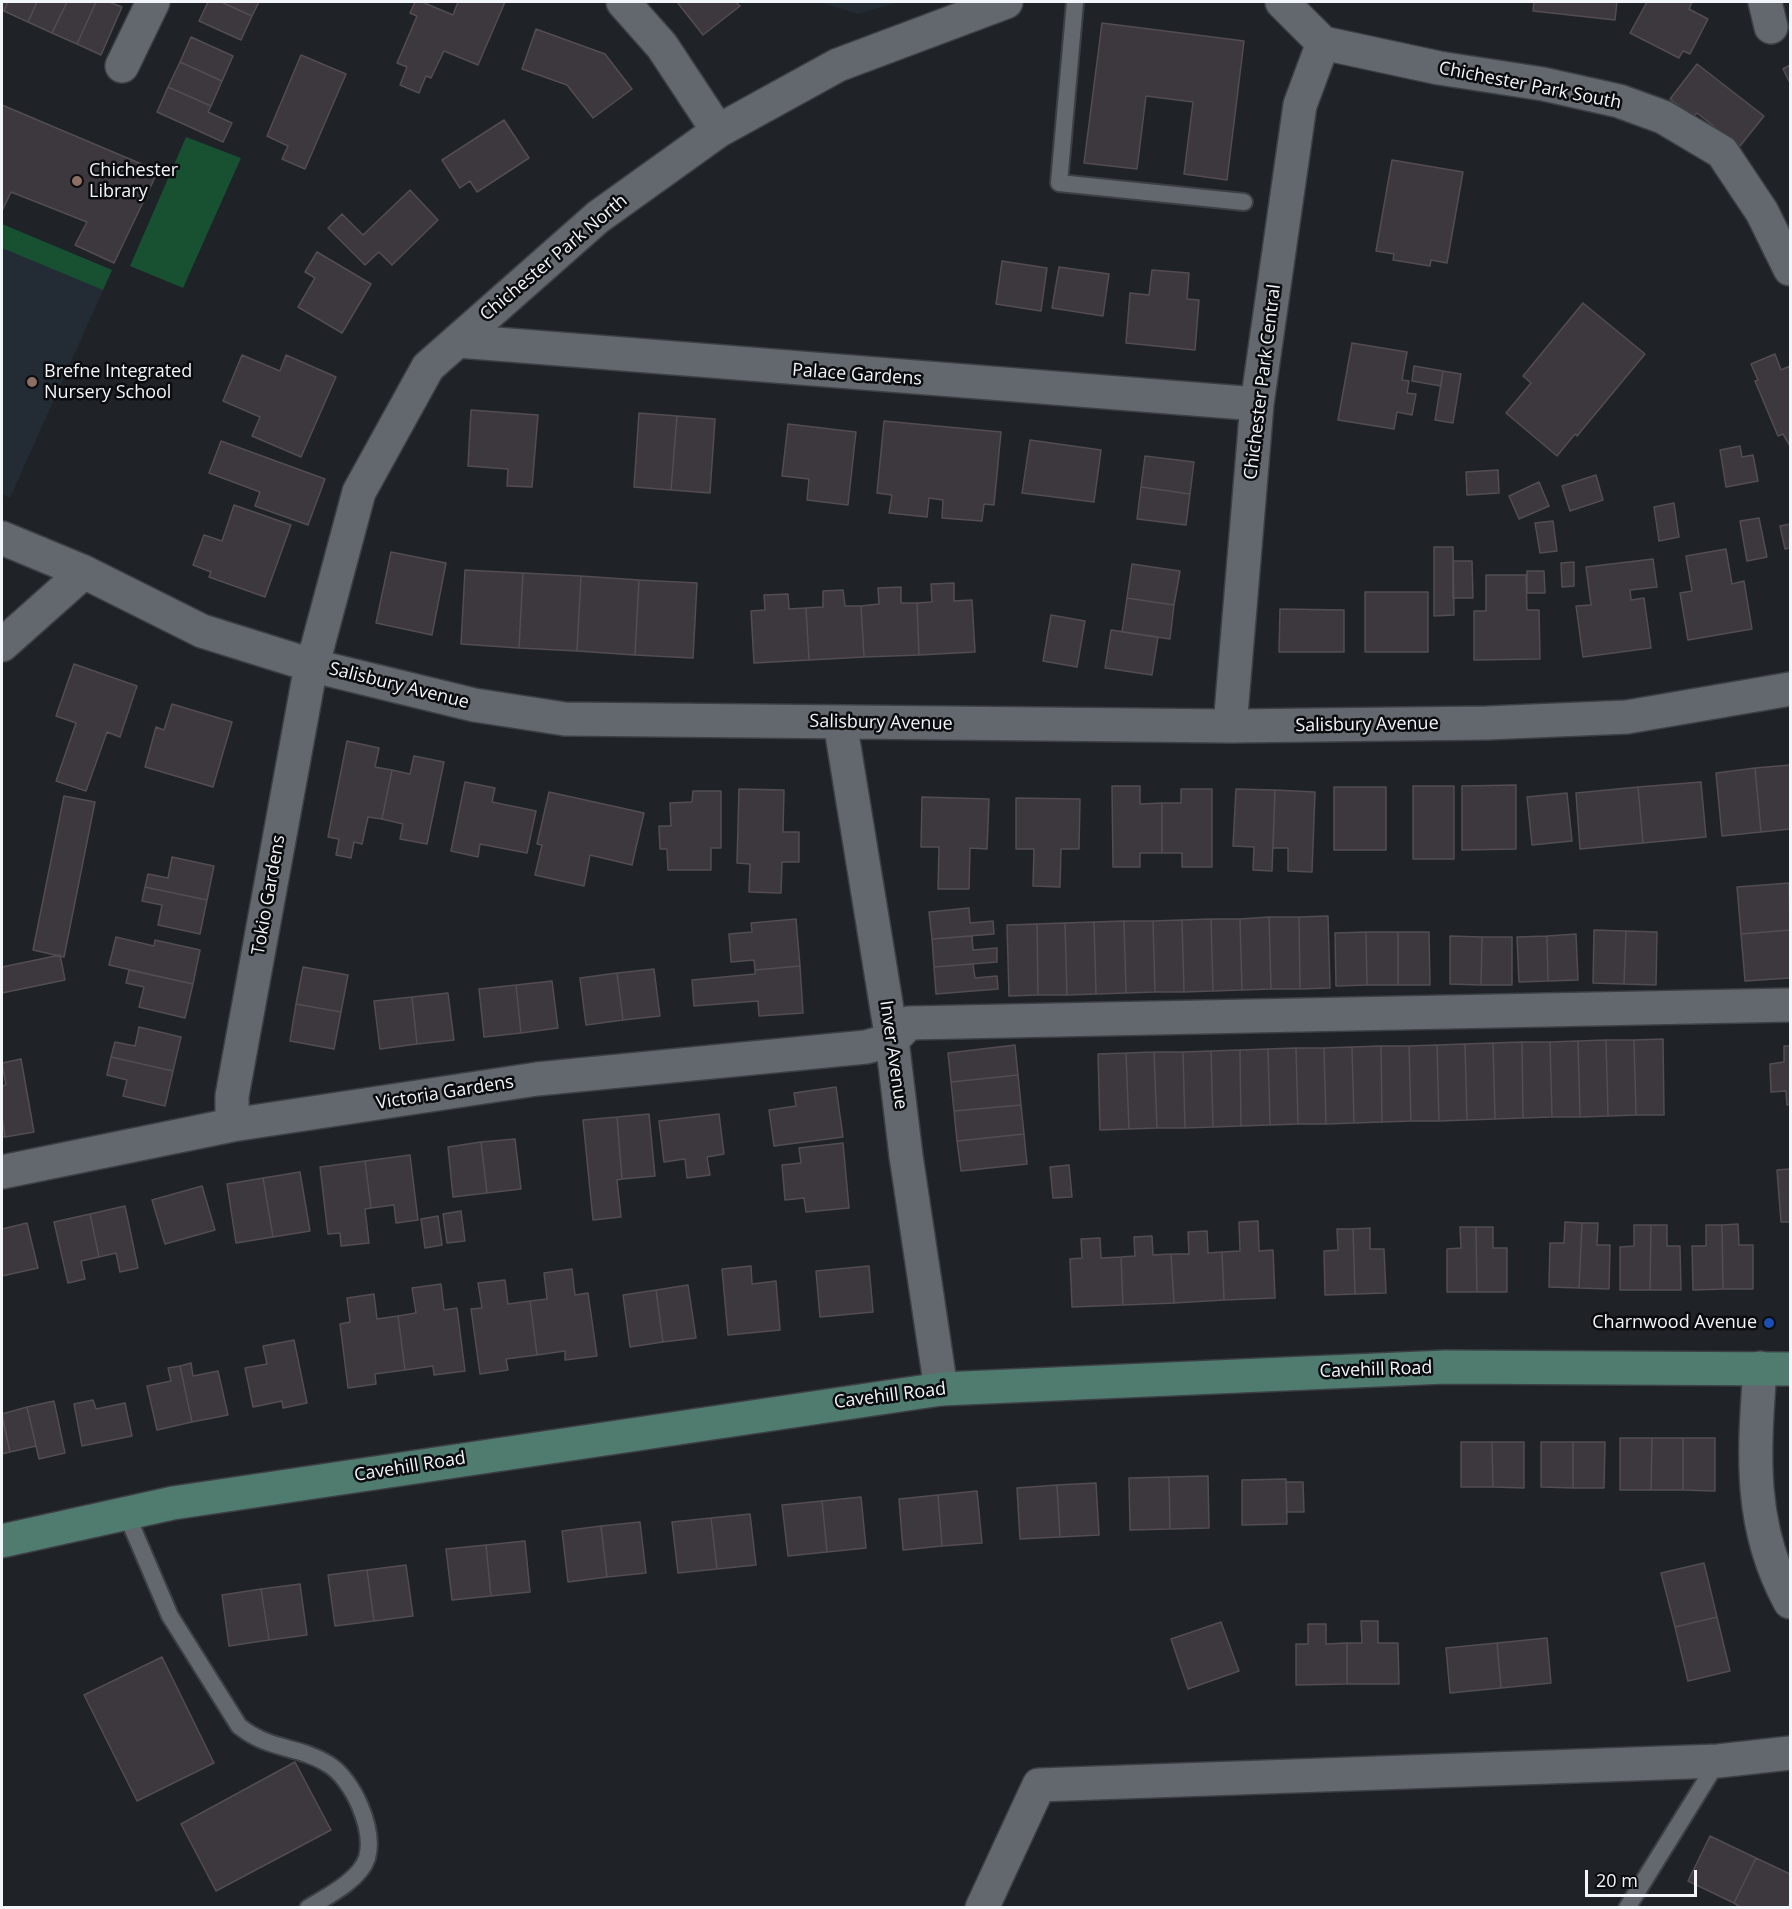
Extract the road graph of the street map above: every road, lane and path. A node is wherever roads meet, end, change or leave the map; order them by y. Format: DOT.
graph roads {
  1 [pos="153,2"];
  2 [pos="623,2"];
  3 [pos="1006,2"];
  4 [pos="1075,2"];
  5 [pos="1282,2"];
  6 [pos="1323,43"];
  7 [pos="122,66"];
  8 [pos="718,131"];
  9 [pos="1244,202"];
  10 [pos="1791,269"];
  11 [pos="458,341"];
  12 [pos="1257,404"];
  13 [pos="2,538"];
  14 [pos="84,573"];
  15 [pos="2,645"];
  16 [pos="314,666"];
  17 [pos="1791,689"];
  18 [pos="840,722"];
  19 [pos="1230,726"];
  20 [pos="1791,1005"];
  21 [pos="892,1040"];
  22 [pos="232,1125"];
  23 [pos="2,1172"];
  24 [pos="1775,1368"];
  25 [pos="941,1389"];
  26 [pos="126,1513"];
  27 [pos="2,1541"];
  28 [pos="1791,1602"];
  29 [pos="1791,1753"];
  30 [pos="1718,1761"];
  31 [pos="308,1908"];
  32 [pos="982,1908"];
  33 [pos="1627,1908"];
  1 -- 7 [label="street"];
  2 -- 8 [label="street"];
  3 -- 8 [label="street, Chichester Park North"];
  4 -- 9 [label="lane"];
  5 -- 6 [label="street"];
  6 -- 10 [label="street, Chichester Park South"];
  6 -- 12 [label="street, Chichester Park Central"];
  8 -- 11 [label="street, Chichester Park North"];
  11 -- 12 [label="street, Palace Gardens"];
  11 -- 16 [label="street, Chichester Park North"];
  12 -- 19 [label="street, Chichester Park Central"];
  13 -- 14 [label="street, Salisbury Avenue"];
  14 -- 15 [label="street"];
  14 -- 16 [label="street, Salisbury Avenue"];
  16 -- 18 [label="street, Salisbury Avenue"];
  16 -- 22 [label="street, Tokio Gardens"];
  17 -- 19 [label="street, Salisbury Avenue"];
  18 -- 19 [label="street, Salisbury Avenue"];
  18 -- 21 [label="street, Inver Avenue"];
  20 -- 21 [label="street"];
  21 -- 22 [label="street, Victoria Gardens"];
  21 -- 25 [label="street, Inver Avenue"];
  22 -- 23 [label="street, Victoria Gardens"];
  24 -- 25 [label="main road, Cavehill Road"];
  24 -- 28 [label="street"];
  25 -- 26 [label="main road, Cavehill Road"];
  26 -- 27 [label="main road, Cavehill Road"];
  26 -- 31 [label="lane"];
  29 -- 30 [label="street"];
  30 -- 32 [label="street"];
  30 -- 33 [label="lane"];
}
